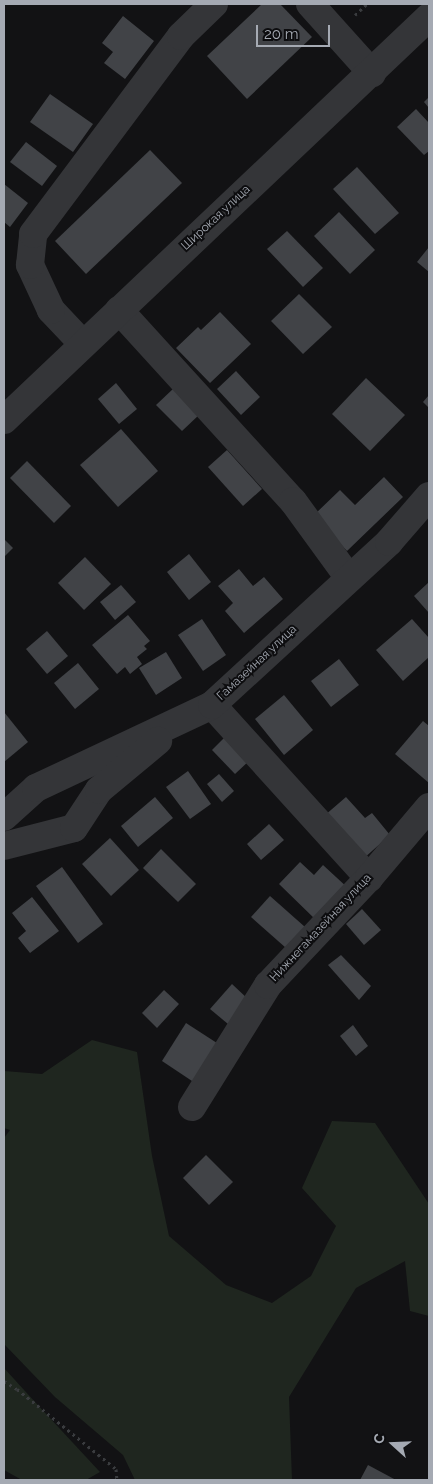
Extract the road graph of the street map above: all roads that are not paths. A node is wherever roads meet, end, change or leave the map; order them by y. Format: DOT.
graph roads {
  1 [pos="214,4"];
  2 [pos="310,4"];
  3 [pos="429,17"];
  4 [pos="372,73"];
  5 [pos="119,310"];
  6 [pos="83,344"];
  7 [pos="4,420"];
  8 [pos="429,496"];
  9 [pos="349,578"];
  10 [pos="212,705"];
  11 [pos="170,726"];
  12 [pos="429,807"];
  13 [pos="4,817"];
  14 [pos="4,846"];
  15 [pos="369,878"];
  16 [pos="192,1107"];
  1 -- 6 [label="street"];
  2 -- 4 [label="street"];
  3 -- 4 [label="street, Широкая улица"];
  4 -- 5 [label="street, Широкая улица"];
  5 -- 6 [label="street, Широкая улица"];
  5 -- 9 [label="street"];
  6 -- 7 [label="street, Широкая улица"];
  8 -- 9 [label="street, Гамазейная улица"];
  9 -- 10 [label="street, Гамазейная улица"];
  10 -- 11 [label="street, Гамазейная улица"];
  10 -- 15 [label="street"];
  11 -- 13 [label="street, Гамазейная улица"];
  11 -- 14 [label="street"];
  12 -- 15 [label="street, Нижнегамазейная улица"];
  15 -- 16 [label="street, Нижнегамазейная улица"];
}
